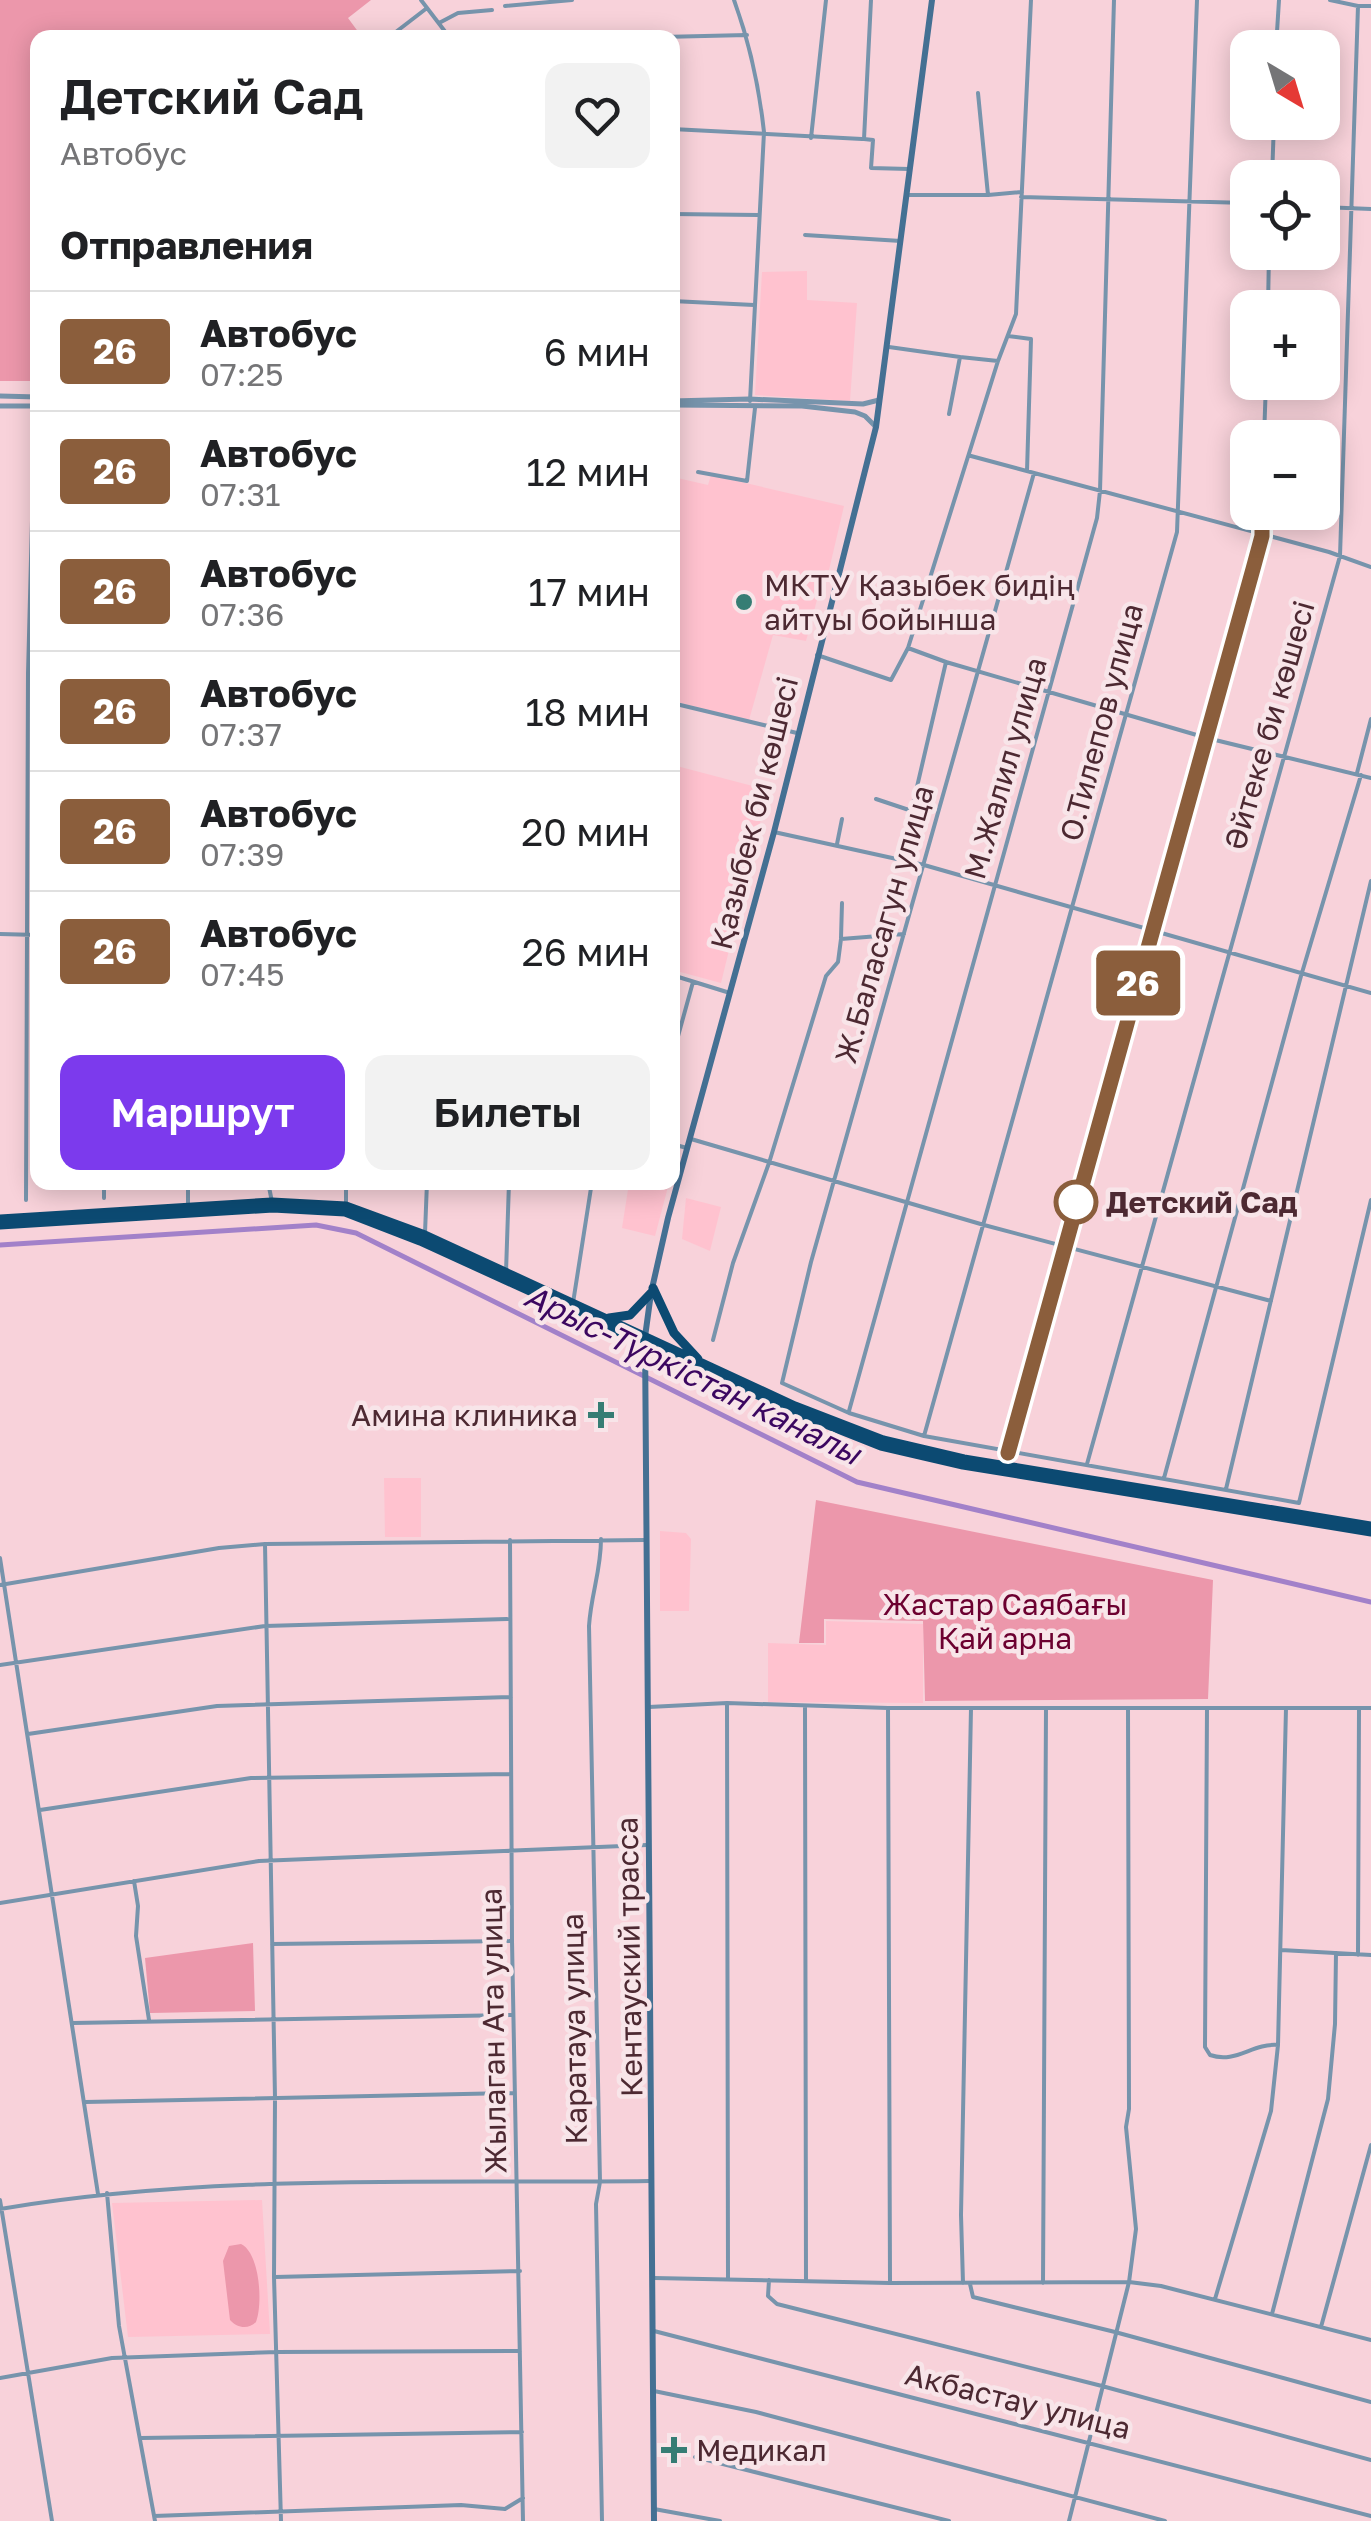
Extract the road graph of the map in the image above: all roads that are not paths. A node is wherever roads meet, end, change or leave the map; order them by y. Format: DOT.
graph roads {
  1 [pos="421,0"];
  2 [pos="572,0"];
  3 [pos="734,0"];
  4 [pos="826,0"];
  5 [pos="871,0"];
  6 [pos="932,0"];
  7 [pos="1032,0"];
  8 [pos="1114,0"];
  9 [pos="1197,0"];
  10 [pos="1279,0"];
  11 [pos="1330,0"];
  12 [pos="506,6"];
  13 [pos="1358,6"];
  14 [pos="1371,6"];
  15 [pos="427,8"];
  16 [pos="492,10"];
  17 [pos="439,23"];
  18 [pos="398,30"];
  19 [pos="444,30"];
  20 [pos="1277,30"];
  21 [pos="747,34"];
  22 [pos="680,36"];
  23 [pos="978,93"];
  24 [pos="680,129"];
  25 [pos="764,132"];
  26 [pos="812,138"];
  27 [pos="864,139"];
  28 [pos="909,169"];
  29 [pos="1022,194"];
  30 [pos="908,195"];
  31 [pos="988,195"];
  32 [pos="1109,201"];
  33 [pos="1190,201"];
  34 [pos="1230,202"];
  35 [pos="1340,208"];
  36 [pos="1352,208"];
  37 [pos="1371,209"];
  38 [pos="680,214"];
  39 [pos="758,215"];
  40 [pos="805,235"];
  41 [pos="902,241"];
  42 [pos="680,301"];
  43 [pos="754,305"];
  44 [pos="1008,336"];
  45 [pos="888,347"];
  46 [pos="960,357"];
  47 [pos="998,360"];
  48 [pos="0,396"];
  49 [pos="30,397"];
  50 [pos="882,398"];
  51 [pos="750,401"];
  52 [pos="680,403"];
  53 [pos="0,406"];
  54 [pos="30,406"];
  55 [pos="948,414"];
  56 [pos="876,427"];
  57 [pos="969,456"];
  58 [pos="1026,471"];
  59 [pos="698,472"];
  60 [pos="1034,473"];
  61 [pos="1100,491"];
  62 [pos="1180,513"];
  63 [pos="1262,530"];
  64 [pos="1262,536"];
  65 [pos="1340,556"];
  66 [pos="1371,567"];
  67 [pos="30,607"];
  68 [pos="908,648"];
  69 [pos="817,654"];
  70 [pos="946,662"];
  71 [pos="978,673"];
  72 [pos="1050,692"];
  73 [pos="680,706"];
  74 [pos="1126,715"];
  75 [pos="1371,720"];
  76 [pos="797,734"];
  77 [pos="1207,738"];
  78 [pos="1286,756"];
  79 [pos="1359,774"];
  80 [pos="1371,778"];
  81 [pos="876,799"];
  82 [pos="911,811"];
  83 [pos="842,820"];
  84 [pos="774,832"];
  85 [pos="837,846"];
  86 [pos="900,860"];
  87 [pos="924,865"];
  88 [pos="1371,881"];
  89 [pos="996,885"];
  90 [pos="842,902"];
  91 [pos="1074,907"];
  92 [pos="1153,930"];
  93 [pos="0,934"];
  94 [pos="904,934"];
  95 [pos="28,935"];
  96 [pos="842,940"];
  97 [pos="1228,952"];
  98 [pos="1301,976"];
  99 [pos="680,978"];
  100 [pos="693,982"];
  101 [pos="1346,987"];
  102 [pos="1371,993"];
  103 [pos="731,994"];
  104 [pos="680,1029"];
  105 [pos="680,1144"];
  106 [pos="690,1144"];
  107 [pos="769,1163"];
  108 [pos="835,1182"];
  109 [pos="680,1183"];
  110 [pos="104,1190"];
  111 [pos="188,1190"];
  112 [pos="270,1190"];
  113 [pos="346,1190"];
  114 [pos="427,1190"];
  115 [pos="509,1190"];
  116 [pos="590,1190"];
  117 [pos="678,1190"];
  118 [pos="104,1198"];
  119 [pos="26,1200"];
  120 [pos="1371,1200"];
  121 [pos="272,1202"];
  122 [pos="907,1202"];
  123 [pos="346,1206"];
  124 [pos="188,1207"];
  125 [pos="0,1222"];
  126 [pos="984,1225"];
  127 [pos="425,1235"];
  128 [pos="1064,1247"];
  129 [pos="1141,1267"];
  130 [pos="506,1272"];
  131 [pos="1215,1287"];
  132 [pos="652,1291"];
  133 [pos="1271,1301"];
  134 [pos="573,1303"];
  135 [pos="609,1318"];
  136 [pos="645,1340"];
  137 [pos="712,1340"];
  138 [pos="700,1361"];
  139 [pos="645,1364"];
  140 [pos="849,1413"];
  141 [pos="924,1436"];
  142 [pos="1008,1453"];
  143 [pos="1087,1464"];
  144 [pos="1164,1478"];
  145 [pos="1226,1489"];
  146 [pos="1371,1529"];
  147 [pos="601,1539"];
  148 [pos="510,1540"];
  149 [pos="645,1540"];
  150 [pos="265,1544"];
  151 [pos="0,1558"];
  152 [pos="2,1584"];
  153 [pos="509,1618"];
  154 [pos="266,1626"];
  155 [pos="15,1662"];
  156 [pos="0,1665"];
  157 [pos="511,1698"];
  158 [pos="266,1702"];
  159 [pos="727,1704"];
  160 [pos="648,1707"];
  161 [pos="805,1707"];
  162 [pos="888,1708"];
  163 [pos="971,1708"];
  164 [pos="1046,1708"];
  165 [pos="1128,1708"];
  166 [pos="1207,1708"];
  167 [pos="1286,1708"];
  168 [pos="1359,1708"];
  169 [pos="1371,1708"];
  170 [pos="27,1734"];
  171 [pos="511,1774"];
  172 [pos="270,1777"];
  173 [pos="40,1810"];
  174 [pos="651,1845"];
  175 [pos="592,1847"];
  176 [pos="514,1852"];
  177 [pos="270,1862"];
  178 [pos="134,1881"];
  179 [pos="52,1896"];
  180 [pos="0,1903"];
  181 [pos="512,1940"];
  182 [pos="272,1944"];
  183 [pos="1281,1950"];
  184 [pos="1336,1953"];
  185 [pos="1358,1955"];
  186 [pos="1371,1956"];
  187 [pos="515,2015"];
  188 [pos="148,2020"];
  189 [pos="273,2020"];
  190 [pos="73,2023"];
  191 [pos="1278,2045"];
  192 [pos="515,2093"];
  193 [pos="275,2098"];
  194 [pos="85,2102"];
  195 [pos="1371,2145"];
  196 [pos="654,2180"];
  197 [pos="600,2182"];
  198 [pos="518,2183"];
  199 [pos="275,2186"];
  200 [pos="107,2192"];
  201 [pos="98,2194"];
  202 [pos="0,2200"];
  203 [pos="1,2209"];
  204 [pos="520,2272"];
  205 [pos="274,2277"];
  206 [pos="654,2278"];
  207 [pos="728,2278"];
  208 [pos="769,2280"];
  209 [pos="806,2280"];
  210 [pos="1130,2282"];
  211 [pos="890,2283"];
  212 [pos="963,2284"];
  213 [pos="970,2284"];
  214 [pos="1043,2284"];
  215 [pos="1215,2299"];
  216 [pos="1272,2314"];
  217 [pos="1322,2327"];
  218 [pos="654,2331"];
  219 [pos="1116,2332"];
  220 [pos="1371,2340"];
  221 [pos="277,2352"];
  222 [pos="520,2352"];
  223 [pos="127,2357"];
  224 [pos="28,2372"];
  225 [pos="0,2378"];
  226 [pos="1102,2386"];
  227 [pos="654,2391"];
  228 [pos="1371,2402"];
  229 [pos="522,2432"];
  230 [pos="280,2436"];
  231 [pos="141,2438"];
  232 [pos="1089,2443"];
  233 [pos="695,2457"];
  234 [pos="1371,2460"];
  235 [pos="1075,2497"];
  236 [pos="523,2498"];
  237 [pos="280,2509"];
  238 [pos="654,2510"];
  239 [pos="1371,2516"];
  240 [pos="155,2518"];
  241 [pos="52,2521"];
  242 [pos="281,2521"];
  243 [pos="523,2521"];
  244 [pos="602,2521"];
  245 [pos="654,2521"];
  246 [pos="720,2521"];
  247 [pos="949,2521"];
  248 [pos="1069,2521"];
  249 [pos="1165,2521"];
  1 -- 15 [label="street"];
  2 -- 12 [label="street"];
  3 -- 21 [label="street"];
  4 -- 26 [label="street"];
  5 -- 27 [label="street"];
  6 -- 28 [label="main road, Қазыбек би көшесі"];
  7 -- 29 [label="street"];
  8 -- 32 [label="street, М.Жалил улица"];
  9 -- 33 [label="street, О.Тилепов улица"];
  10 -- 20 [label="street"];
  11 -- 13 [label="street"];
  13 -- 14 [label="street"];
  13 -- 36 [label="street, Әйтеке би көшесі"];
  15 -- 17 [label="street"];
  15 -- 18 [label="street"];
  16 -- 17 [label="street"];
  17 -- 19 [label="street"];
  21 -- 22 [label="street"];
  21 -- 25 [label="street"];
  23 -- 31 [label="street"];
  24 -- 25 [label="street"];
  25 -- 26 [label="street"];
  25 -- 39 [label="street"];
  26 -- 27 [label="street"];
  27 -- 28 [label="street"];
  28 -- 30 [label="main road, Қазыбек би көшесі"];
  29 -- 31 [label="street"];
  29 -- 32 [label="street"];
  29 -- 44 [label="street"];
  30 -- 31 [label="street"];
  30 -- 41 [label="main road, Қазыбек би көшесі"];
  32 -- 33 [label="street"];
  32 -- 61 [label="street, М.Жалил улица"];
  33 -- 34 [label="street"];
  33 -- 62 [label="street, О.Тилепов улица"];
  35 -- 36 [label="street"];
  36 -- 37 [label="street"];
  36 -- 65 [label="street, Әйтеке би көшесі"];
  38 -- 39 [label="street"];
  39 -- 43 [label="street"];
  40 -- 41 [label="street"];
  41 -- 45 [label="main road, Қазыбек би көшесі"];
  42 -- 43 [label="street"];
  43 -- 51 [label="street"];
  44 -- 47 [label="street"];
  44 -- 58 [label="street"];
  45 -- 46 [label="street"];
  45 -- 50 [label="main road, Қазыбек би көшесі"];
  46 -- 47 [label="street"];
  46 -- 55 [label="street"];
  47 -- 57 [label="street"];
  48 -- 49 [label="street"];
  50 -- 51 [label="street"];
  50 -- 56 [label="main road, Қазыбек би көшесі"];
  51 -- 52 [label="street"];
  51 -- 56 [label="street"];
  51 -- 59 [label="street"];
  53 -- 54 [label="street"];
  56 -- 69 [label="main road, Қазыбек би көшесі"];
  57 -- 58 [label="street"];
  57 -- 68 [label="street"];
  58 -- 60 [label="street"];
  60 -- 61 [label="street"];
  60 -- 71 [label="street, Ж.Баласагун улица"];
  61 -- 62 [label="street"];
  61 -- 72 [label="street, М.Жалил улица"];
  62 -- 64 [label="street"];
  62 -- 74 [label="street, О.Тилепов улица"];
  63 -- 64 [label="street"];
  64 -- 65 [label="street"];
  64 -- 77 [label="street"];
  65 -- 66 [label="street"];
  65 -- 78 [label="street, Әйтеке би көшесі"];
  67 -- 95 [label="street"];
  68 -- 69 [label="street"];
  68 -- 70 [label="street"];
  69 -- 76 [label="main road, Қазыбек би көшесі"];
  70 -- 71 [label="street"];
  70 -- 82 [label="street"];
  71 -- 72 [label="street"];
  71 -- 87 [label="street, Ж.Баласагун улица"];
  72 -- 74 [label="street"];
  72 -- 89 [label="street, М.Жалил улица"];
  73 -- 76 [label="street"];
  74 -- 77 [label="street"];
  74 -- 91 [label="street, О.Тилепов улица"];
  75 -- 79 [label="street"];
  76 -- 84 [label="main road, Қазыбек би көшесі"];
  77 -- 78 [label="street"];
  77 -- 92 [label="street"];
  78 -- 79 [label="street"];
  78 -- 97 [label="street, Әйтеке би көшесі"];
  79 -- 80 [label="street"];
  79 -- 98 [label="street"];
  81 -- 82 [label="street"];
  82 -- 86 [label="street"];
  83 -- 85 [label="street"];
  84 -- 85 [label="street"];
  84 -- 103 [label="main road, Қазыбек би көшесі"];
  85 -- 86 [label="street"];
  86 -- 87 [label="street"];
  87 -- 89 [label="street"];
  87 -- 94 [label="street, Ж.Баласагун улица"];
  88 -- 101 [label="street"];
  89 -- 91 [label="street"];
  89 -- 122 [label="street, М.Жалил улица"];
  90 -- 96 [label="street"];
  91 -- 92 [label="street"];
  91 -- 126 [label="street, О.Тилепов улица"];
  92 -- 97 [label="street"];
  92 -- 128 [label="street"];
  93 -- 95 [label="street"];
  94 -- 96 [label="street"];
  94 -- 108 [label="street, Ж.Баласагун улица"];
  95 -- 119 [label="street"];
  96 -- 107 [label="street"];
  97 -- 98 [label="street"];
  97 -- 129 [label="street, Әйтеке би көшесі"];
  98 -- 101 [label="street"];
  98 -- 131 [label="street"];
  99 -- 100 [label="street"];
  100 -- 103 [label="street"];
  100 -- 104 [label="street"];
  101 -- 102 [label="street"];
  101 -- 133 [label="street"];
  103 -- 106 [label="main road, Қазыбек би көшесі"];
  105 -- 106 [label="street"];
  106 -- 107 [label="street"];
  106 -- 109 [label="main road, Қазыбек би көшесі"];
  107 -- 108 [label="street"];
  107 -- 137 [label="street"];
  108 -- 122 [label="street"];
  108 -- 140 [label="street, Ж.Баласагун улица"];
  110 -- 118 [label="street"];
  111 -- 124 [label="street"];
  112 -- 121 [label="street"];
  113 -- 123 [label="street"];
  114 -- 127 [label="street"];
  115 -- 130 [label="street"];
  116 -- 134 [label="street"];
  117 -- 132 [label="main road, Қазыбек би көшесі"];
  120 -- 145 [label="street"];
  121 -- 123 [label="highway"];
  121 -- 124 [label="highway"];
  122 -- 126 [label="street"];
  122 -- 140 [label="street, М.Жалил улица"];
  123 -- 127 [label="highway"];
  124 -- 125 [label="highway"];
  125 -- 136 [label="highway"];
  126 -- 128 [label="street"];
  126 -- 141 [label="street, О.Тилепов улица"];
  127 -- 130 [label="highway"];
  128 -- 129 [label="street"];
  128 -- 142 [label="street"];
  129 -- 131 [label="street"];
  129 -- 143 [label="street, Әйтеке би көшесі"];
  130 -- 134 [label="highway"];
  131 -- 133 [label="street"];
  131 -- 144 [label="street"];
  132 -- 135 [label="highway"];
  132 -- 136 [label="main road, Қазыбек би көшесі"];
  132 -- 138 [label="highway"];
  133 -- 145 [label="street"];
  134 -- 135 [label="highway"];
  135 -- 136 [label="highway"];
  136 -- 138 [label="highway"];
  136 -- 139 [label="main road, Қазыбек би көшесі"];
  136 -- 146 [label="highway"];
  138 -- 146 [label="highway"];
  139 -- 149 [label="main road, Кентауский трасса"];
  140 -- 141 [label="street"];
  141 -- 142 [label="street"];
  142 -- 143 [label="street"];
  143 -- 144 [label="street"];
  144 -- 145 [label="street"];
  147 -- 148 [label="street"];
  147 -- 149 [label="street"];
  147 -- 175 [label="street, Каратауа улица"];
  148 -- 150 [label="street"];
  148 -- 153 [label="street, Жылаган Ата улица"];
  149 -- 160 [label="main road, Кентауский трасса"];
  150 -- 152 [label="street"];
  150 -- 154 [label="street"];
  151 -- 152 [label="street"];
  152 -- 155 [label="street"];
  153 -- 154 [label="street"];
  153 -- 157 [label="street, Жылаган Ата улица"];
  154 -- 155 [label="street"];
  154 -- 158 [label="street"];
  155 -- 156 [label="street"];
  155 -- 170 [label="street"];
  157 -- 158 [label="street"];
  157 -- 171 [label="street, Жылаган Ата улица"];
  158 -- 170 [label="street"];
  158 -- 172 [label="street"];
  159 -- 160 [label="street"];
  159 -- 161 [label="street"];
  159 -- 207 [label="street"];
  160 -- 174 [label="main road, Кентауский трасса"];
  161 -- 162 [label="street"];
  161 -- 209 [label="street"];
  162 -- 163 [label="street"];
  162 -- 211 [label="street"];
  163 -- 164 [label="street"];
  163 -- 212 [label="street"];
  164 -- 165 [label="street"];
  164 -- 214 [label="street"];
  165 -- 166 [label="street"];
  165 -- 210 [label="street"];
  166 -- 167 [label="street"];
  166 -- 191 [label="street"];
  167 -- 168 [label="street"];
  167 -- 183 [label="street"];
  168 -- 169 [label="street"];
  168 -- 185 [label="street"];
  170 -- 173 [label="street"];
  171 -- 172 [label="street"];
  171 -- 176 [label="street, Жылаган Ата улица"];
  172 -- 173 [label="street"];
  172 -- 177 [label="street"];
  173 -- 179 [label="street"];
  174 -- 175 [label="street"];
  174 -- 196 [label="main road, Кентауский трасса"];
  175 -- 176 [label="street"];
  175 -- 197 [label="street, Каратауа улица"];
  176 -- 177 [label="street"];
  176 -- 181 [label="street, Жылаган Ата улица"];
  177 -- 178 [label="street"];
  177 -- 182 [label="street"];
  178 -- 179 [label="street"];
  178 -- 188 [label="street"];
  179 -- 180 [label="street"];
  179 -- 190 [label="street"];
  181 -- 182 [label="street"];
  181 -- 187 [label="street, Жылаган Ата улица"];
  182 -- 189 [label="street"];
  183 -- 184 [label="street"];
  183 -- 191 [label="street"];
  184 -- 185 [label="street"];
  184 -- 216 [label="street"];
  185 -- 186 [label="street"];
  187 -- 189 [label="street"];
  187 -- 192 [label="street, Жылаган Ата улица"];
  188 -- 189 [label="street"];
  188 -- 190 [label="street"];
  189 -- 193 [label="street"];
  190 -- 194 [label="street"];
  191 -- 215 [label="street"];
  192 -- 193 [label="street"];
  192 -- 198 [label="street, Жылаган Ата улица"];
  193 -- 194 [label="street"];
  193 -- 199 [label="street"];
  194 -- 201 [label="street"];
  195 -- 217 [label="street"];
  196 -- 197 [label="street"];
  196 -- 206 [label="main road, Кентауский трасса"];
  197 -- 198 [label="street"];
  197 -- 244 [label="street, Каратауа улица"];
  198 -- 199 [label="street"];
  198 -- 204 [label="street, Жылаган Ата улица"];
  199 -- 200 [label="street"];
  199 -- 205 [label="street"];
  200 -- 201 [label="street"];
  200 -- 223 [label="street"];
  201 -- 203 [label="street"];
  202 -- 203 [label="street"];
  203 -- 224 [label="street"];
  204 -- 205 [label="street"];
  204 -- 222 [label="street, Жылаган Ата улица"];
  205 -- 221 [label="street"];
  206 -- 207 [label="street"];
  206 -- 218 [label="main road, Кентауский трасса"];
  207 -- 208 [label="street"];
  208 -- 209 [label="street"];
  208 -- 226 [label="street"];
  209 -- 211 [label="street"];
  210 -- 214 [label="street"];
  210 -- 215 [label="street"];
  210 -- 219 [label="street"];
  211 -- 212 [label="street"];
  212 -- 213 [label="street"];
  213 -- 214 [label="street"];
  213 -- 219 [label="street"];
  215 -- 216 [label="street"];
  216 -- 217 [label="street"];
  217 -- 220 [label="street"];
  218 -- 227 [label="main road, Кентауский трасса"];
  218 -- 232 [label="street, Акбастау улица"];
  219 -- 226 [label="street"];
  219 -- 228 [label="street"];
  221 -- 222 [label="street"];
  221 -- 223 [label="street"];
  221 -- 230 [label="street"];
  222 -- 229 [label="street, Жылаган Ата улица"];
  223 -- 224 [label="street"];
  223 -- 231 [label="street"];
  224 -- 225 [label="street"];
  224 -- 241 [label="street"];
  226 -- 232 [label="street"];
  226 -- 234 [label="street"];
  227 -- 235 [label="street"];
  227 -- 238 [label="main road, Кентауский трасса"];
  229 -- 230 [label="street"];
  229 -- 236 [label="street, Жылаган Ата улица"];
  230 -- 231 [label="street"];
  230 -- 237 [label="street"];
  231 -- 240 [label="street"];
  232 -- 235 [label="street"];
  232 -- 239 [label="street, Акбастау улица"];
  233 -- 247 [label="street"];
  235 -- 248 [label="street"];
  235 -- 249 [label="street"];
  236 -- 237 [label="street"];
  236 -- 243 [label="street, Жылаган Ата улица"];
  237 -- 240 [label="street"];
  237 -- 242 [label="street"];
  238 -- 245 [label="main road, Кентауский трасса"];
  238 -- 246 [label="street"];
}
